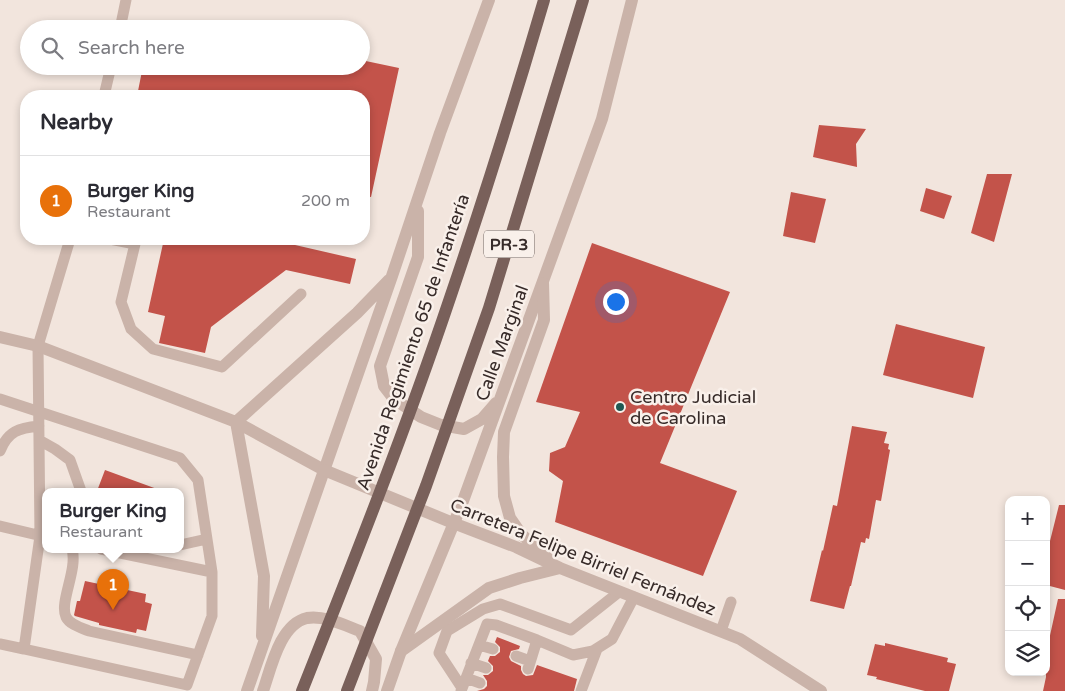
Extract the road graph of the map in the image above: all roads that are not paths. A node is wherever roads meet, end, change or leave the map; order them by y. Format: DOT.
graph roads {
  1 [pos="126,0"];
  2 [pos="489,0"];
  3 [pos="544,0"];
  4 [pos="583,0"];
  5 [pos="632,0"];
  6 [pos="122,20"];
  7 [pos="109,75"];
  8 [pos="105,90"];
  9 [pos="418,198"];
  10 [pos="68,245"];
  11 [pos="135,245"];
  12 [pos="392,276"];
  13 [pos="543,283"];
  14 [pos="301,294"];
  15 [pos="0,337"];
  16 [pos="38,346"];
  17 [pos="501,398"];
  18 [pos="0,399"];
  19 [pos="38,410"];
  20 [pos="236,422"];
  21 [pos="39,426"];
  22 [pos="39,440"];
  23 [pos="0,451"];
  24 [pos="324,470"];
  25 [pos="80,488"];
  26 [pos="42,513"];
  27 [pos="453,523"];
  28 [pos="0,526"];
  29 [pos="42,537"];
  30 [pos="207,539"];
  31 [pos="42,543"];
  32 [pos="184,544"];
  33 [pos="73,553"];
  34 [pos="120,553"];
  35 [pos="560,568"];
  36 [pos="212,572"];
  37 [pos="620,592"];
  38 [pos="634,597"];
  39 [pos="731,602"];
  40 [pos="721,631"];
  41 [pos="538,640"];
  42 [pos="0,644"];
  43 [pos="479,644"];
  44 [pos="24,649"];
  45 [pos="493,649"];
  46 [pos="597,650"];
  47 [pos="261,651"];
  48 [pos="401,651"];
  49 [pos="198,655"];
  50 [pos="516,656"];
  51 [pos="472,664"];
  52 [pos="486,668"];
  53 [pos="480,683"];
  54 [pos="463,686"];
  55 [pos="247,691"];
  56 [pos="263,691"];
  57 [pos="302,691"];
  58 [pos="347,691"];
  59 [pos="372,691"];
  60 [pos="386,691"];
  61 [pos="581,691"];
  62 [pos="821,691"];
  1 -- 6 [label="lane"];
  2 -- 9 [label="street"];
  3 -- 57 [label="main road, Avenida Regimiento 65 de Infantería / PR-3, bridge"];
  4 -- 58 [label="main road, PR-3, bridge"];
  5 -- 13 [label="street, Calle Marginal"];
  7 -- 8 [label="lane"];
  9 -- 12 [label="street"];
  9 -- 17 [label="street"];
  10 -- 16 [label="lane"];
  11 -- 14 [label="lane"];
  12 -- 20 [label="street"];
  12 -- 24 [label="street"];
  13 -- 17 [label="street, Calle Marginal"];
  13 -- 35 [label="street"];
  15 -- 16 [label="street, Carretera Felipe Birriel Fernández"];
  16 -- 19 [label="lane"];
  16 -- 20 [label="street, Carretera Felipe Birriel Fernández"];
  17 -- 27 [label="street, Calle Marginal"];
  18 -- 19 [label="lane"];
  19 -- 21 [label="lane"];
  19 -- 30 [label="lane"];
  20 -- 24 [label="street, Carretera Felipe Birriel Fernández"];
  20 -- 47 [label="street"];
  21 -- 22 [label="lane"];
  21 -- 23 [label="lane"];
  22 -- 25 [label="lane"];
  22 -- 26 [label="lane"];
  24 -- 27 [label="street, Carretera Felipe Birriel Fernández"];
  24 -- 47 [label="street"];
  27 -- 35 [label="street, Carretera Felipe Birriel Fernández"];
  27 -- 48 [label="street, Calle Marginal"];
  28 -- 29 [label="lane"];
  30 -- 32 [label="lane"];
  30 -- 36 [label="lane"];
  31 -- 44 [label="lane"];
  33 -- 49 [label="lane"];
  34 -- 36 [label="lane"];
  35 -- 37 [label="street, Carretera Felipe Birriel Fernández"];
  35 -- 48 [label="street"];
  36 -- 49 [label="lane"];
  37 -- 38 [label="street, Carretera Felipe Birriel Fernández"];
  37 -- 54 [label="lane"];
  38 -- 40 [label="street, Carretera Felipe Birriel Fernández"];
  38 -- 46 [label="lane"];
  39 -- 40 [label="lane"];
  40 -- 62 [label="street, Carretera Felipe Birriel Fernández"];
  41 -- 43 [label="lane"];
  41 -- 46 [label="lane"];
  41 -- 50 [label="lane"];
  42 -- 44 [label="lane"];
  43 -- 45 [label="lane"];
  43 -- 51 [label="lane"];
  44 -- 49 [label="lane"];
  46 -- 61 [label="lane"];
  47 -- 55 [label="street"];
  48 -- 60 [label="street, Calle Marginal"];
  51 -- 52 [label="lane"];
  51 -- 54 [label="lane"];
  53 -- 54 [label="lane"];
  56 -- 59 [label="street"];
}
